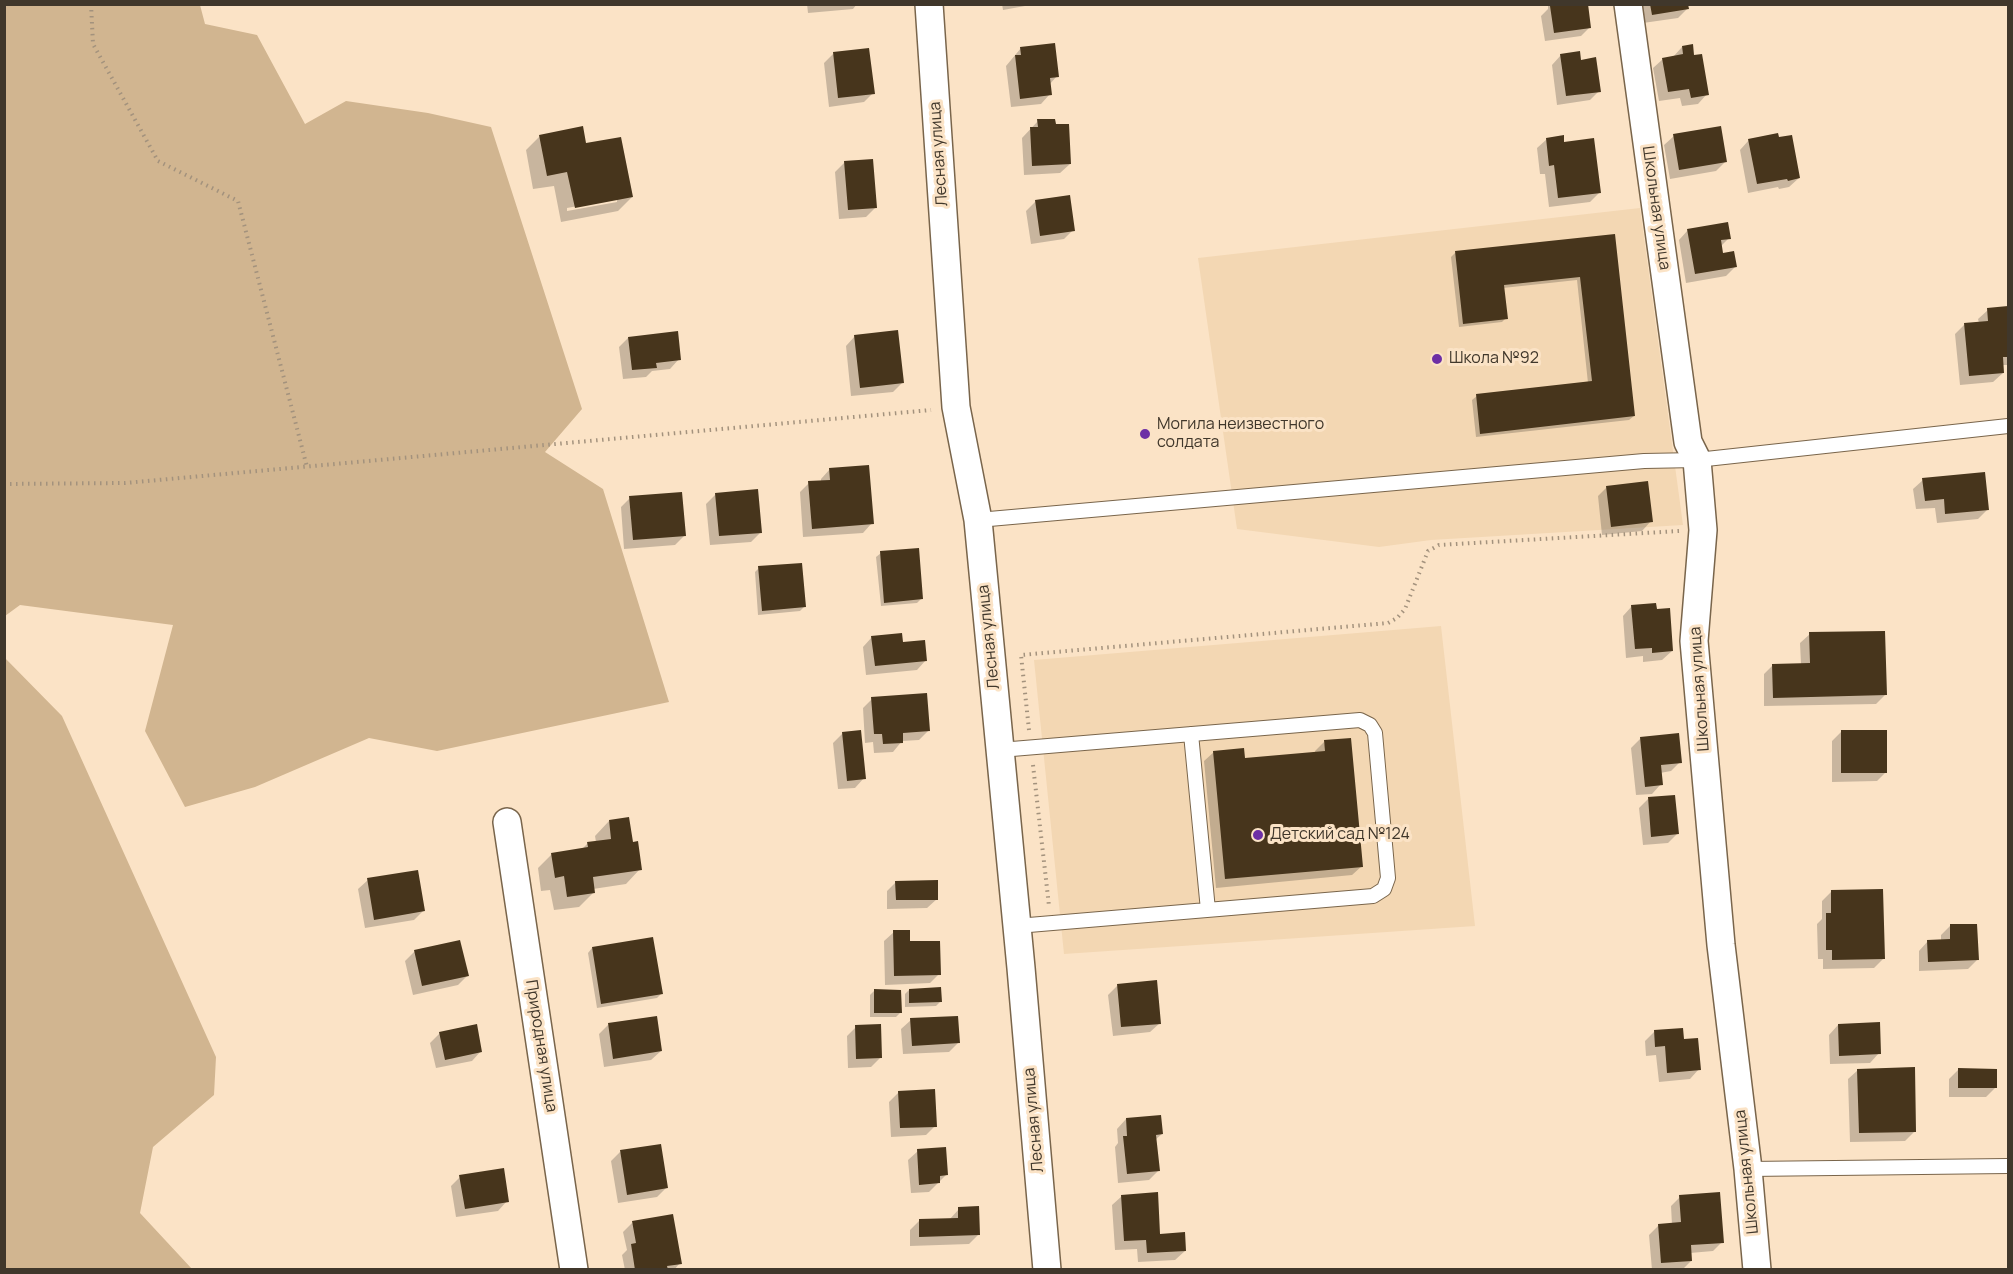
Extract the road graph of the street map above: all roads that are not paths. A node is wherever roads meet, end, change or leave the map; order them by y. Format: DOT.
graph roads {
  1 [pos="929,4"];
  2 [pos="1628,4"];
  3 [pos="2008,426"];
  4 [pos="1697,460"];
  5 [pos="978,520"];
  6 [pos="1191,734"];
  7 [pos="1000,750"];
  8 [pos="507,822"];
  9 [pos="1208,910"];
  10 [pos="1017,926"];
  11 [pos="2008,1166"];
  12 [pos="1748,1169"];
  13 [pos="574,1269"];
  14 [pos="1047,1269"];
  15 [pos="1757,1269"];
  1 -- 5 [label="street, Лесная улица"];
  2 -- 4 [label="street, Школьная улица"];
  3 -- 4 [label="lane"];
  4 -- 5 [label="lane"];
  4 -- 12 [label="street, Школьная улица"];
  5 -- 7 [label="street, Лесная улица"];
  6 -- 7 [label="lane"];
  6 -- 9 [label="lane"];
  6 -- 9 [label="lane"];
  7 -- 10 [label="street, Лесная улица"];
  8 -- 13 [label="street, Природная улица"];
  9 -- 10 [label="lane"];
  10 -- 14 [label="street, Лесная улица"];
  11 -- 12 [label="lane"];
  12 -- 15 [label="street, Школьная улица"];
}
